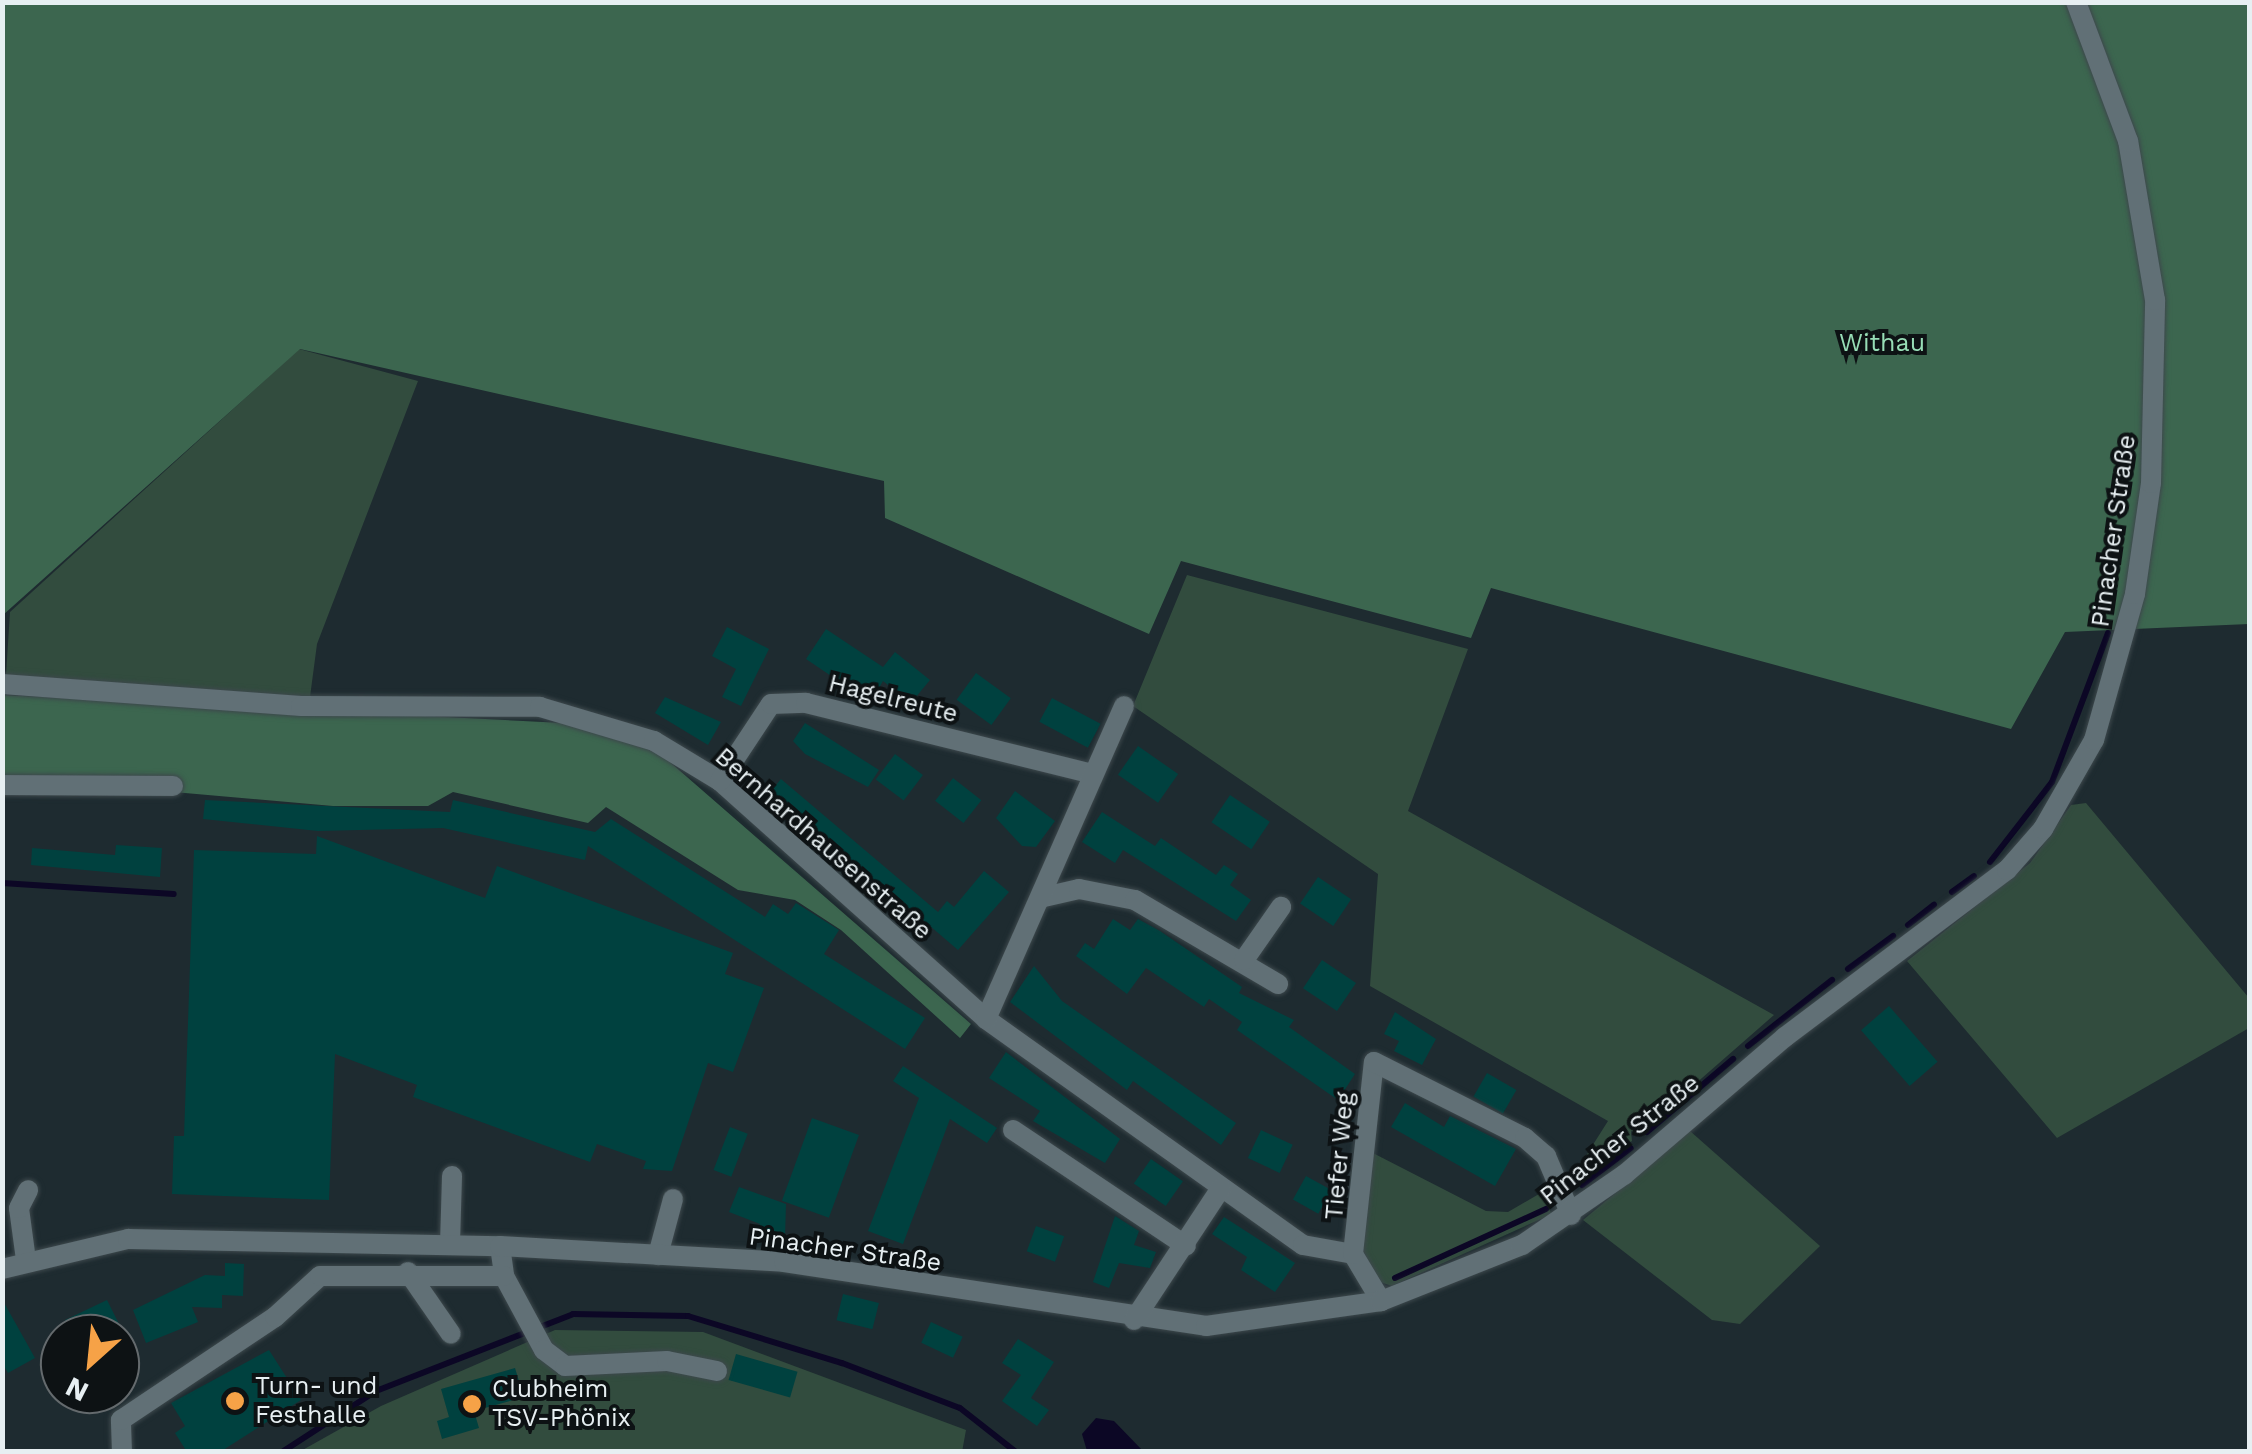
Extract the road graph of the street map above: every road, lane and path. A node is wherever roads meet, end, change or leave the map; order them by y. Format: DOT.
graph roads {
  1 [pos="2076,2"];
  2 [pos="2,684"];
  3 [pos="1124,706"];
  4 [pos="1093,774"];
  5 [pos="720,781"];
  6 [pos="2,785"];
  7 [pos="173,786"];
  8 [pos="1044,898"];
  9 [pos="1281,907"];
  10 [pos="1244,960"];
  11 [pos="1278,984"];
  12 [pos="986,1019"];
  13 [pos="1013,1130"];
  14 [pos="452,1176"];
  15 [pos="1221,1188"];
  16 [pos="28,1190"];
  17 [pos="673,1199"];
  18 [pos="1571,1214"];
  19 [pos="450,1244"];
  20 [pos="500,1246"];
  21 [pos="1186,1246"];
  22 [pos="658,1254"];
  23 [pos="1353,1254"];
  24 [pos="26,1260"];
  25 [pos="2,1269"];
  26 [pos="408,1272"];
  27 [pos="504,1276"];
  28 [pos="1381,1301"];
  29 [pos="1134,1320"];
  30 [pos="451,1334"];
  31 [pos="717,1371"];
  32 [pos="122,1452"];
  1 -- 18 [label="street, Pinacher Straße"];
  2 -- 5 [label="street, Bernhardhausenstraße"];
  3 -- 4 [label="street"];
  4 -- 5 [label="street, Hagelreute"];
  4 -- 8 [label="street"];
  5 -- 12 [label="street, Bernhardhausenstraße"];
  6 -- 7 [label="street"];
  8 -- 10 [label="street"];
  8 -- 12 [label="street"];
  9 -- 10 [label="street"];
  10 -- 11 [label="street"];
  12 -- 15 [label="street, Bernhardhausenstraße"];
  13 -- 21 [label="street"];
  14 -- 19 [label="street"];
  15 -- 21 [label="street"];
  15 -- 23 [label="street, Bernhardhausenstraße"];
  16 -- 24 [label="street"];
  17 -- 22 [label="street"];
  18 -- 23 [label="street, Tiefer Weg"];
  18 -- 28 [label="street, Pinacher Straße"];
  19 -- 20 [label="street, Pinacher Straße"];
  19 -- 24 [label="street, Pinacher Straße"];
  20 -- 22 [label="street, Pinacher Straße"];
  20 -- 27 [label="street"];
  21 -- 29 [label="street"];
  22 -- 29 [label="street, Pinacher Straße"];
  23 -- 28 [label="street"];
  24 -- 25 [label="street, Pinacher Straße"];
  26 -- 27 [label="street"];
  26 -- 30 [label="street"];
  26 -- 32 [label="street"];
  27 -- 31 [label="street"];
  28 -- 29 [label="street, Pinacher Straße"];
}
